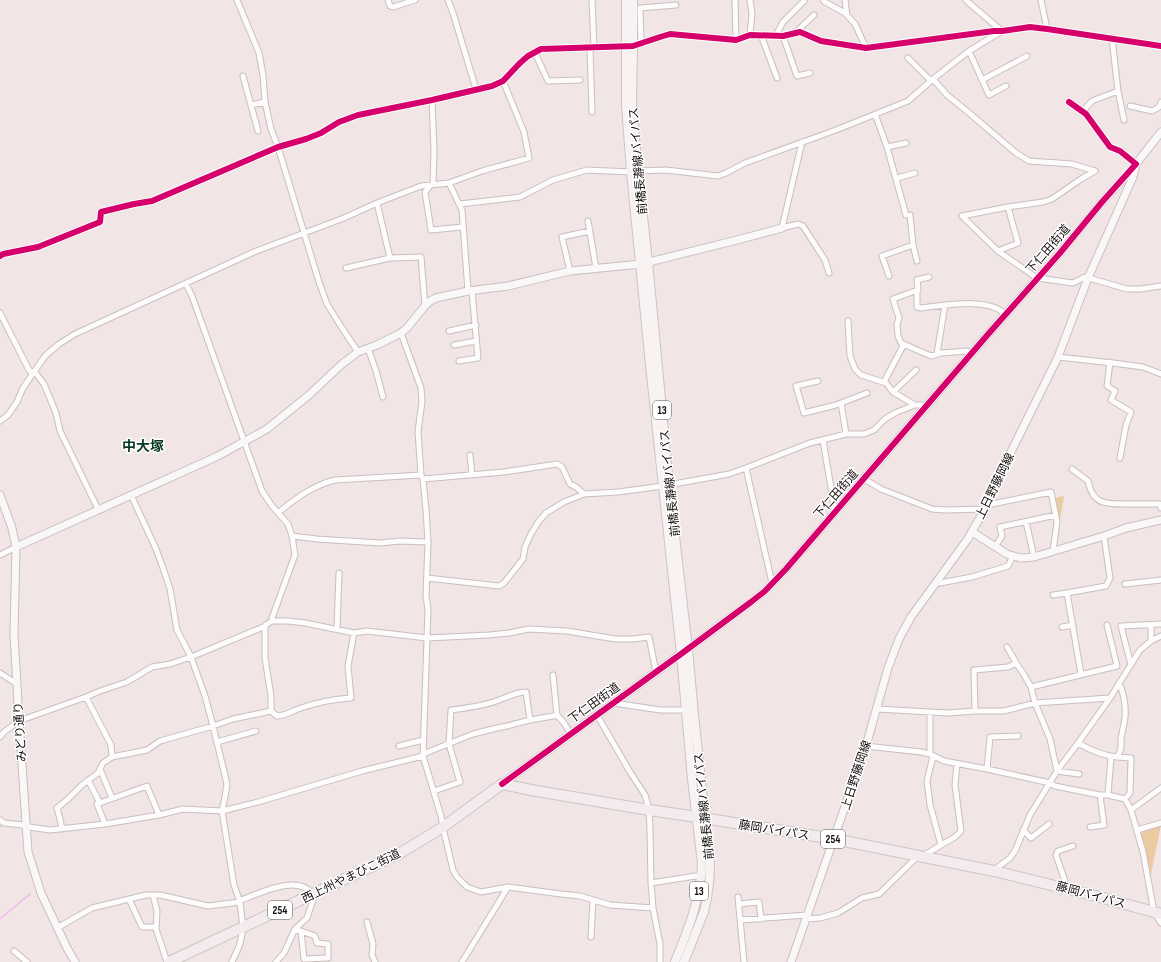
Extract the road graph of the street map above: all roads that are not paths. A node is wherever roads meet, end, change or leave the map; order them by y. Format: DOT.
graph roads {
  1 [pos="237,0"];
  2 [pos="388,0"];
  3 [pos="415,0"];
  4 [pos="448,0"];
  5 [pos="592,0"];
  6 [pos="626,0"];
  7 [pos="633,0"];
  8 [pos="735,0"];
  9 [pos="757,0"];
  10 [pos="823,0"];
  11 [pos="845,0"];
  12 [pos="966,0"];
  13 [pos="1041,0"];
  14 [pos="751,2"];
  15 [pos="804,2"];
  16 [pos="676,5"];
  17 [pos="814,14"];
  18 [pos="847,15"];
  19 [pos="1047,28"];
  20 [pos="1002,31"];
  21 [pos="795,33"];
  22 [pos="750,35"];
  23 [pos="761,35"];
  24 [pos="776,36"];
  25 [pos="783,36"];
  26 [pos="1112,38"];
  27 [pos="736,40"];
  28 [pos="633,46"];
  29 [pos="1161,46"];
  30 [pos="592,48"];
  31 [pos="866,48"];
  32 [pos="969,51"];
  33 [pos="535,53"];
  34 [pos="1027,56"];
  35 [pos="908,58"];
  36 [pos="810,73"];
  37 [pos="243,76"];
  38 [pos="778,78"];
  39 [pos="580,80"];
  40 [pos="932,80"];
  41 [pos="982,80"];
  42 [pos="503,82"];
  43 [pos="1006,86"];
  44 [pos="476,89"];
  45 [pos="1118,91"];
  46 [pos="432,100"];
  47 [pos="265,102"];
  48 [pos="1069,102"];
  49 [pos="1161,102"];
  50 [pos="251,105"];
  51 [pos="1130,106"];
  52 [pos="1156,109"];
  53 [pos="1083,111"];
  54 [pos="592,112"];
  55 [pos="1161,113"];
  56 [pos="875,114"];
  57 [pos="1124,120"];
  58 [pos="258,131"];
  59 [pos="1161,132"];
  60 [pos="802,142"];
  61 [pos="906,143"];
  62 [pos="278,147"];
  63 [pos="888,147"];
  64 [pos="1136,164"];
  65 [pos="634,171"];
  66 [pos="915,173"];
  67 [pos="897,178"];
  68 [pos="449,183"];
  69 [pos="431,186"];
  70 [pos="377,203"];
  71 [pos="460,204"];
  72 [pos="1008,207"];
  73 [pos="588,221"];
  74 [pos="463,227"];
  75 [pos="782,228"];
  76 [pos="590,231"];
  77 [pos="303,234"];
  78 [pos="913,244"];
  79 [pos="998,251"];
  80 [pos="0,256"];
  81 [pos="390,258"];
  82 [pos="917,261"];
  83 [pos="644,263"];
  84 [pos="346,268"];
  85 [pos="596,268"];
  86 [pos="570,271"];
  87 [pos="829,273"];
  88 [pos="889,276"];
  89 [pos="929,276"];
  90 [pos="1037,278"];
  91 [pos="1088,278"];
  92 [pos="186,284"];
  93 [pos="1161,286"];
  94 [pos="917,290"];
  95 [pos="470,291"];
  96 [pos="945,305"];
  97 [pos="425,306"];
  98 [pos="0,313"];
  99 [pos="1006,315"];
  100 [pos="848,321"];
  101 [pos="476,325"];
  102 [pos="449,331"];
  103 [pos="401,333"];
  104 [pos="476,341"];
  105 [pos="904,344"];
  106 [pos="454,345"];
  107 [pos="368,348"];
  108 [pos="358,352"];
  109 [pos="937,354"];
  110 [pos="971,354"];
  111 [pos="1058,357"];
  112 [pos="459,360"];
  113 [pos="1110,362"];
  114 [pos="916,370"];
  115 [pos="34,371"];
  116 [pos="1161,374"];
  117 [pos="818,381"];
  118 [pos="884,382"];
  119 [pos="893,392"];
  120 [pos="867,393"];
  121 [pos="383,397"];
  122 [pos="841,403"];
  123 [pos="915,405"];
  124 [pos="928,405"];
  125 [pos="0,421"];
  126 [pos="846,434"];
  127 [pos="823,440"];
  128 [pos="244,441"];
  129 [pos="470,454"];
  130 [pos="1120,458"];
  131 [pos="746,468"];
  132 [pos="1072,469"];
  133 [pos="472,475"];
  134 [pos="422,477"];
  135 [pos="864,479"];
  136 [pos="666,485"];
  137 [pos="584,494"];
  138 [pos="0,495"];
  139 [pos="131,495"];
  140 [pos="1161,506"];
  141 [pos="986,507"];
  142 [pos="98,509"];
  143 [pos="279,512"];
  144 [pos="835,512"];
  145 [pos="1056,516"];
  146 [pos="1161,520"];
  147 [pos="1026,522"];
  148 [pos="972,532"];
  149 [pos="292,536"];
  150 [pos="1104,536"];
  151 [pos="428,542"];
  152 [pos="995,546"];
  153 [pos="16,547"];
  154 [pos="1053,551"];
  155 [pos="0,555"];
  156 [pos="1013,556"];
  157 [pos="1034,557"];
  158 [pos="339,573"];
  159 [pos="427,578"];
  160 [pos="1161,580"];
  161 [pos="937,581"];
  162 [pos="772,584"];
  163 [pos="1125,584"];
  164 [pos="1067,593"];
  165 [pos="1052,595"];
  166 [pos="272,621"];
  167 [pos="1161,624"];
  168 [pos="265,625"];
  169 [pos="1073,625"];
  170 [pos="1107,625"];
  171 [pos="1151,625"];
  172 [pos="1062,627"];
  173 [pos="337,629"];
  174 [pos="354,633"];
  175 [pos="427,638"];
  176 [pos="1161,638"];
  177 [pos="1151,641"];
  178 [pos="1007,647"];
  179 [pos="685,651"];
  180 [pos="191,657"];
  181 [pos="1016,663"];
  182 [pos="1130,665"];
  183 [pos="656,672"];
  184 [pos="0,673"];
  185 [pos="1081,674"];
  186 [pos="553,675"];
  187 [pos="1119,683"];
  188 [pos="17,684"];
  189 [pos="1031,687"];
  190 [pos="86,697"];
  191 [pos="1110,698"];
  192 [pos="614,703"];
  193 [pos="1035,703"];
  194 [pos="877,709"];
  195 [pos="686,710"];
  196 [pos="271,711"];
  197 [pos="976,711"];
  198 [pos="930,713"];
  199 [pos="557,715"];
  200 [pos="597,715"];
  201 [pos="530,720"];
  202 [pos="19,721"];
  203 [pos="213,726"];
  204 [pos="256,731"];
  205 [pos="570,734"];
  206 [pos="1018,736"];
  207 [pos="0,737"];
  208 [pos="423,740"];
  209 [pos="217,742"];
  210 [pos="1078,743"];
  211 [pos="449,744"];
  212 [pos="399,746"];
  213 [pos="866,746"];
  214 [pos="423,755"];
  215 [pos="932,755"];
  216 [pos="112,757"];
  217 [pos="1114,757"];
  218 [pos="957,764"];
  219 [pos="100,769"];
  220 [pos="987,769"];
  221 [pos="1057,771"];
  222 [pos="1079,774"];
  223 [pos="88,780"];
  224 [pos="1050,783"];
  225 [pos="502,784"];
  226 [pos="1161,788"];
  227 [pos="434,791"];
  228 [pos="1100,795"];
  229 [pos="1108,795"];
  230 [pos="112,798"];
  231 [pos="1125,799"];
  232 [pos="100,803"];
  233 [pos="649,810"];
  234 [pos="1130,810"];
  235 [pos="222,811"];
  236 [pos="159,815"];
  237 [pos="701,818"];
  238 [pos="0,820"];
  239 [pos="1161,823"];
  240 [pos="105,824"];
  241 [pos="1049,824"];
  242 [pos="26,826"];
  243 [pos="443,827"];
  244 [pos="1090,827"];
  245 [pos="62,829"];
  246 [pos="1023,830"];
  247 [pos="1137,830"];
  248 [pos="834,840"];
  249 [pos="941,845"];
  250 [pos="1073,846"];
  251 [pos="920,856"];
  252 [pos="994,871"];
  253 [pos="702,875"];
  254 [pos="651,884"];
  255 [pos="508,887"];
  256 [pos="1064,888"];
  257 [pos="313,894"];
  258 [pos="153,895"];
  259 [pos="738,897"];
  260 [pos="129,900"];
  261 [pos="593,900"];
  262 [pos="240,902"];
  263 [pos="739,904"];
  264 [pos="653,908"];
  265 [pos="1157,913"];
  266 [pos="806,917"];
  267 [pos="761,919"];
  268 [pos="740,920"];
  269 [pos="367,922"];
  270 [pos="1161,923"];
  271 [pos="156,927"];
  272 [pos="57,928"];
  273 [pos="243,928"];
  274 [pos="295,929"];
  275 [pos="301,931"];
  276 [pos="591,937"];
  277 [pos="14,951"];
  278 [pos="27,962"];
  279 [pos="75,962"];
  280 [pos="168,962"];
  281 [pos="232,962"];
  282 [pos="276,962"];
  283 [pos="375,962"];
  284 [pos="462,962"];
  285 [pos="660,962"];
  286 [pos="675,962"];
  287 [pos="684,962"];
  288 [pos="744,962"];
  289 [pos="791,962"];
  1 -- 47 [label="street"];
  2 -- 3 [label="street"];
  4 -- 44 [label="street"];
  5 -- 30 [label="street"];
  6 -- 28 [label="main road, 前橋長瀞線バイパス / 13"];
  7 -- 28 [label="main road, 前橋長瀞線バイパス / 13"];
  8 -- 27 [label="street"];
  9 -- 14 [label="street"];
  10 -- 18 [label="street"];
  11 -- 18 [label="street"];
  12 -- 20 [label="street"];
  13 -- 19 [label="street"];
  14 -- 22 [label="street"];
  15 -- 24 [label="street"];
  16 -- 28 [label="street"];
  17 -- 21 [label="street"];
  18 -- 31 [label="street"];
  19 -- 20 [label="street"];
  19 -- 26 [label="street"];
  20 -- 31 [label="street"];
  20 -- 32 [label="street"];
  21 -- 25 [label="street"];
  21 -- 31 [label="street"];
  22 -- 23 [label="street"];
  22 -- 27 [label="street"];
  23 -- 24 [label="street"];
  23 -- 38 [label="street"];
  24 -- 25 [label="street"];
  25 -- 36 [label="street"];
  26 -- 29 [label="street"];
  26 -- 45 [label="street"];
  27 -- 28 [label="street"];
  28 -- 30 [label="street"];
  28 -- 65 [label="main road, 前橋長瀞線バイパス / 13"];
  30 -- 33 [label="street"];
  30 -- 54 [label="street"];
  32 -- 40 [label="street"];
  32 -- 41 [label="street"];
  33 -- 39 [label="street"];
  33 -- 42 [label="street"];
  34 -- 41 [label="street"];
  35 -- 40 [label="street"];
  37 -- 50 [label="street"];
  40 -- 56 [label="street"];
  40 -- 72 [label="street"];
  41 -- 43 [label="street"];
  42 -- 44 [label="street"];
  42 -- 68 [label="street"];
  44 -- 46 [label="street"];
  45 -- 53 [label="street"];
  45 -- 57 [label="street"];
  46 -- 62 [label="street"];
  46 -- 69 [label="street"];
  47 -- 50 [label="street"];
  47 -- 62 [label="street"];
  48 -- 53 [label="street"];
  49 -- 52 [label="street"];
  50 -- 58 [label="street"];
  51 -- 52 [label="street"];
  52 -- 55 [label="street"];
  53 -- 64 [label="street"];
  56 -- 60 [label="street"];
  56 -- 63 [label="street"];
  59 -- 64 [label="street, 上日野藤岡線"];
  60 -- 65 [label="street"];
  60 -- 75 [label="street"];
  61 -- 63 [label="street"];
  62 -- 77 [label="street"];
  62 -- 80 [label="street"];
  63 -- 67 [label="street"];
  64 -- 90 [label="street, 下仁田街道"];
  64 -- 91 [label="street, 上日野藤岡線"];
  65 -- 71 [label="street"];
  65 -- 83 [label="main road, 前橋長瀞線バイパス / 13"];
  66 -- 67 [label="street"];
  67 -- 78 [label="street"];
  68 -- 69 [label="street"];
  68 -- 71 [label="street"];
  69 -- 70 [label="street"];
  69 -- 74 [label="street"];
  70 -- 77 [label="street"];
  70 -- 81 [label="street"];
  71 -- 74 [label="street"];
  72 -- 79 [label="street"];
  72 -- 79 [label="street"];
  73 -- 76 [label="street"];
  74 -- 95 [label="street"];
  75 -- 83 [label="street"];
  75 -- 87 [label="street"];
  76 -- 85 [label="street"];
  76 -- 86 [label="street"];
  77 -- 92 [label="street"];
  77 -- 108 [label="street"];
  78 -- 82 [label="street"];
  78 -- 88 [label="street"];
  79 -- 90 [label="street"];
  81 -- 84 [label="street"];
  81 -- 97 [label="street"];
  83 -- 85 [label="street"];
  83 -- 136 [label="main road, 前橋長瀞線バイパス / 13"];
  85 -- 86 [label="street"];
  86 -- 95 [label="street"];
  89 -- 94 [label="street"];
  90 -- 91 [label="street"];
  90 -- 99 [label="street, 下仁田街道"];
  91 -- 93 [label="street"];
  91 -- 111 [label="street, 上日野藤岡線"];
  92 -- 115 [label="street"];
  92 -- 128 [label="street"];
  94 -- 96 [label="street"];
  94 -- 105 [label="street"];
  95 -- 97 [label="street"];
  95 -- 101 [label="street"];
  96 -- 99 [label="street"];
  96 -- 109 [label="street"];
  97 -- 103 [label="street"];
  98 -- 115 [label="street"];
  99 -- 110 [label="street, 下仁田街道"];
  100 -- 118 [label="street"];
  101 -- 102 [label="street"];
  101 -- 104 [label="street"];
  103 -- 107 [label="street"];
  103 -- 134 [label="street"];
  104 -- 106 [label="street"];
  104 -- 112 [label="street"];
  105 -- 109 [label="street"];
  105 -- 118 [label="street"];
  107 -- 108 [label="street"];
  107 -- 121 [label="street"];
  108 -- 128 [label="street"];
  109 -- 110 [label="street"];
  110 -- 124 [label="street, 下仁田街道"];
  111 -- 113 [label="street"];
  111 -- 141 [label="street, 上日野藤岡線"];
  113 -- 116 [label="street"];
  113 -- 130 [label="street"];
  114 -- 119 [label="street"];
  115 -- 125 [label="street"];
  115 -- 142 [label="street"];
  117 -- 122 [label="street"];
  118 -- 119 [label="street"];
  119 -- 123 [label="street"];
  120 -- 122 [label="street"];
  122 -- 126 [label="street"];
  123 -- 124 [label="street"];
  123 -- 126 [label="street"];
  124 -- 135 [label="street, 下仁田街道"];
  126 -- 127 [label="street"];
  127 -- 131 [label="street"];
  127 -- 144 [label="street"];
  128 -- 139 [label="street"];
  128 -- 143 [label="street"];
  129 -- 133 [label="street"];
  131 -- 136 [label="street"];
  131 -- 162 [label="street"];
  132 -- 140 [label="street"];
  133 -- 134 [label="street"];
  133 -- 137 [label="street"];
  134 -- 143 [label="street"];
  134 -- 151 [label="street"];
  135 -- 141 [label="street"];
  135 -- 144 [label="street, 下仁田街道"];
  136 -- 137 [label="street"];
  136 -- 179 [label="main road, 前橋長瀞線バイパス / 13"];
  137 -- 159 [label="street"];
  138 -- 153 [label="street, みどり通り"];
  139 -- 142 [label="street"];
  139 -- 180 [label="street"];
  141 -- 145 [label="street"];
  141 -- 148 [label="street, 上日野藤岡線"];
  142 -- 153 [label="street"];
  143 -- 149 [label="street"];
  144 -- 162 [label="street, 下仁田街道"];
  145 -- 147 [label="street"];
  145 -- 154 [label="street"];
  146 -- 150 [label="street"];
  147 -- 152 [label="street"];
  147 -- 157 [label="street"];
  148 -- 152 [label="street"];
  148 -- 161 [label="street, 上日野藤岡線"];
  149 -- 151 [label="street"];
  149 -- 166 [label="street"];
  150 -- 154 [label="street"];
  150 -- 164 [label="street"];
  151 -- 159 [label="street"];
  152 -- 156 [label="street"];
  153 -- 155 [label="street"];
  153 -- 188 [label="street, みどり通り"];
  154 -- 157 [label="street"];
  156 -- 157 [label="street"];
  156 -- 161 [label="street"];
  158 -- 173 [label="street"];
  159 -- 175 [label="street"];
  160 -- 163 [label="street"];
  161 -- 194 [label="street, 上日野藤岡線"];
  162 -- 179 [label="street, 下仁田街道"];
  164 -- 165 [label="street"];
  164 -- 169 [label="street"];
  166 -- 168 [label="street"];
  166 -- 173 [label="street"];
  167 -- 171 [label="street"];
  168 -- 180 [label="street"];
  168 -- 196 [label="street"];
  169 -- 172 [label="street"];
  169 -- 185 [label="street"];
  170 -- 185 [label="street"];
  171 -- 177 [label="street"];
  171 -- 182 [label="street"];
  173 -- 174 [label="street"];
  174 -- 175 [label="street"];
  174 -- 196 [label="street"];
  175 -- 183 [label="street"];
  175 -- 208 [label="street"];
  176 -- 177 [label="street"];
  177 -- 182 [label="street"];
  178 -- 181 [label="street"];
  179 -- 183 [label="street, 下仁田街道"];
  179 -- 195 [label="main road, 前橋長瀞線バイパス / 13"];
  179 -- 237 [label="main road, 前橋長瀞線バイパス / 13"];
  180 -- 190 [label="street"];
  180 -- 203 [label="street"];
  181 -- 189 [label="street"];
  181 -- 197 [label="street"];
  182 -- 187 [label="street"];
  183 -- 192 [label="street, 下仁田街道"];
  184 -- 188 [label="street"];
  185 -- 189 [label="street"];
  186 -- 199 [label="street"];
  187 -- 191 [label="street"];
  187 -- 217 [label="street"];
  188 -- 202 [label="street, みどり通り"];
  189 -- 193 [label="street"];
  190 -- 202 [label="street"];
  190 -- 216 [label="street"];
  191 -- 193 [label="street"];
  191 -- 210 [label="street"];
  192 -- 195 [label="street"];
  192 -- 200 [label="street, 下仁田街道"];
  193 -- 197 [label="street"];
  193 -- 221 [label="street"];
  194 -- 198 [label="street"];
  194 -- 213 [label="street, 上日野藤岡線"];
  195 -- 237 [label="main road, 前橋長瀞線バイパス / 13"];
  196 -- 203 [label="street"];
  197 -- 198 [label="street"];
  198 -- 215 [label="street"];
  199 -- 201 [label="street"];
  199 -- 205 [label="street"];
  200 -- 205 [label="street, 下仁田街道"];
  200 -- 233 [label="street"];
  201 -- 211 [label="street"];
  201 -- 211 [label="street"];
  202 -- 207 [label="street"];
  202 -- 242 [label="street, みどり通り"];
  203 -- 209 [label="street"];
  203 -- 216 [label="street"];
  204 -- 209 [label="street"];
  205 -- 225 [label="street, 下仁田街道"];
  206 -- 220 [label="street"];
  208 -- 212 [label="street"];
  208 -- 214 [label="street"];
  209 -- 235 [label="street"];
  210 -- 217 [label="street"];
  210 -- 221 [label="street"];
  211 -- 214 [label="street"];
  211 -- 227 [label="street"];
  213 -- 215 [label="street"];
  213 -- 248 [label="street, 上日野藤岡線"];
  214 -- 227 [label="street"];
  214 -- 235 [label="street"];
  215 -- 218 [label="street"];
  215 -- 249 [label="street"];
  216 -- 219 [label="street"];
  217 -- 229 [label="street"];
  217 -- 231 [label="street"];
  218 -- 220 [label="street"];
  218 -- 249 [label="street"];
  219 -- 223 [label="street"];
  219 -- 230 [label="street"];
  220 -- 224 [label="street"];
  221 -- 222 [label="street"];
  221 -- 224 [label="street"];
  223 -- 232 [label="street"];
  223 -- 245 [label="street"];
  224 -- 228 [label="street"];
  224 -- 246 [label="street"];
  225 -- 233 [label="highway, 藤岡バイパス / 254"];
  225 -- 243 [label="highway, 西上州やまびこ街道 / 254"];
  226 -- 234 [label="street"];
  227 -- 243 [label="street"];
  228 -- 229 [label="street"];
  228 -- 244 [label="street"];
  229 -- 231 [label="street"];
  230 -- 232 [label="street"];
  230 -- 236 [label="street"];
  231 -- 234 [label="street"];
  232 -- 240 [label="street"];
  233 -- 237 [label="highway, 藤岡バイパス / 254"];
  233 -- 254 [label="street"];
  234 -- 247 [label="street"];
  235 -- 236 [label="street"];
  235 -- 262 [label="street"];
  236 -- 240 [label="street"];
  237 -- 248 [label="highway, 藤岡バイパス / 254"];
  237 -- 253 [label="main road, 前橋長瀞線バイパス / 13"];
  237 -- 287 [label="main road, 前橋長瀞線バイパス / 13"];
  238 -- 242 [label="street"];
  239 -- 247 [label="street"];
  240 -- 245 [label="street"];
  241 -- 246 [label="street"];
  242 -- 245 [label="street"];
  242 -- 272 [label="street, みどり通り"];
  243 -- 255 [label="street"];
  243 -- 257 [label="highway, 西上州やまびこ街道 / 254"];
  246 -- 252 [label="street"];
  247 -- 265 [label="street"];
  248 -- 251 [label="highway, 藤岡バイパス / 254"];
  248 -- 266 [label="street, 上日野藤岡線"];
  249 -- 251 [label="street"];
  250 -- 256 [label="street"];
  251 -- 252 [label="highway, 藤岡バイパス / 254"];
  251 -- 266 [label="street"];
  252 -- 256 [label="highway, 藤岡バイパス / 254"];
  253 -- 254 [label="street"];
  253 -- 286 [label="main road, 前橋長瀞線バイパス / 13"];
  254 -- 264 [label="street"];
  255 -- 261 [label="street"];
  255 -- 284 [label="street"];
  256 -- 265 [label="highway, 藤岡バイパス / 254"];
  257 -- 262 [label="street"];
  257 -- 273 [label="highway, 西上州やまびこ街道 / 254"];
  257 -- 274 [label="street"];
  258 -- 260 [label="street"];
  258 -- 262 [label="street"];
  258 -- 271 [label="street"];
  259 -- 263 [label="street"];
  260 -- 271 [label="street"];
  260 -- 272 [label="street"];
  261 -- 264 [label="street"];
  261 -- 276 [label="street"];
  262 -- 273 [label="street"];
  263 -- 267 [label="street"];
  263 -- 268 [label="street"];
  264 -- 285 [label="street"];
  265 -- 270 [label="street"];
  266 -- 267 [label="street"];
  266 -- 289 [label="street, 上日野藤岡線"];
  267 -- 268 [label="street"];
  268 -- 288 [label="street"];
  269 -- 283 [label="street"];
  271 -- 280 [label="street"];
  272 -- 279 [label="street, みどり通り"];
  273 -- 280 [label="highway, 西上州やまびこ街道 / 254"];
  273 -- 281 [label="street"];
  274 -- 275 [label="street"];
  274 -- 282 [label="street"];
  275 -- 275 [label="street"];
  277 -- 278 [label="street"];
}
